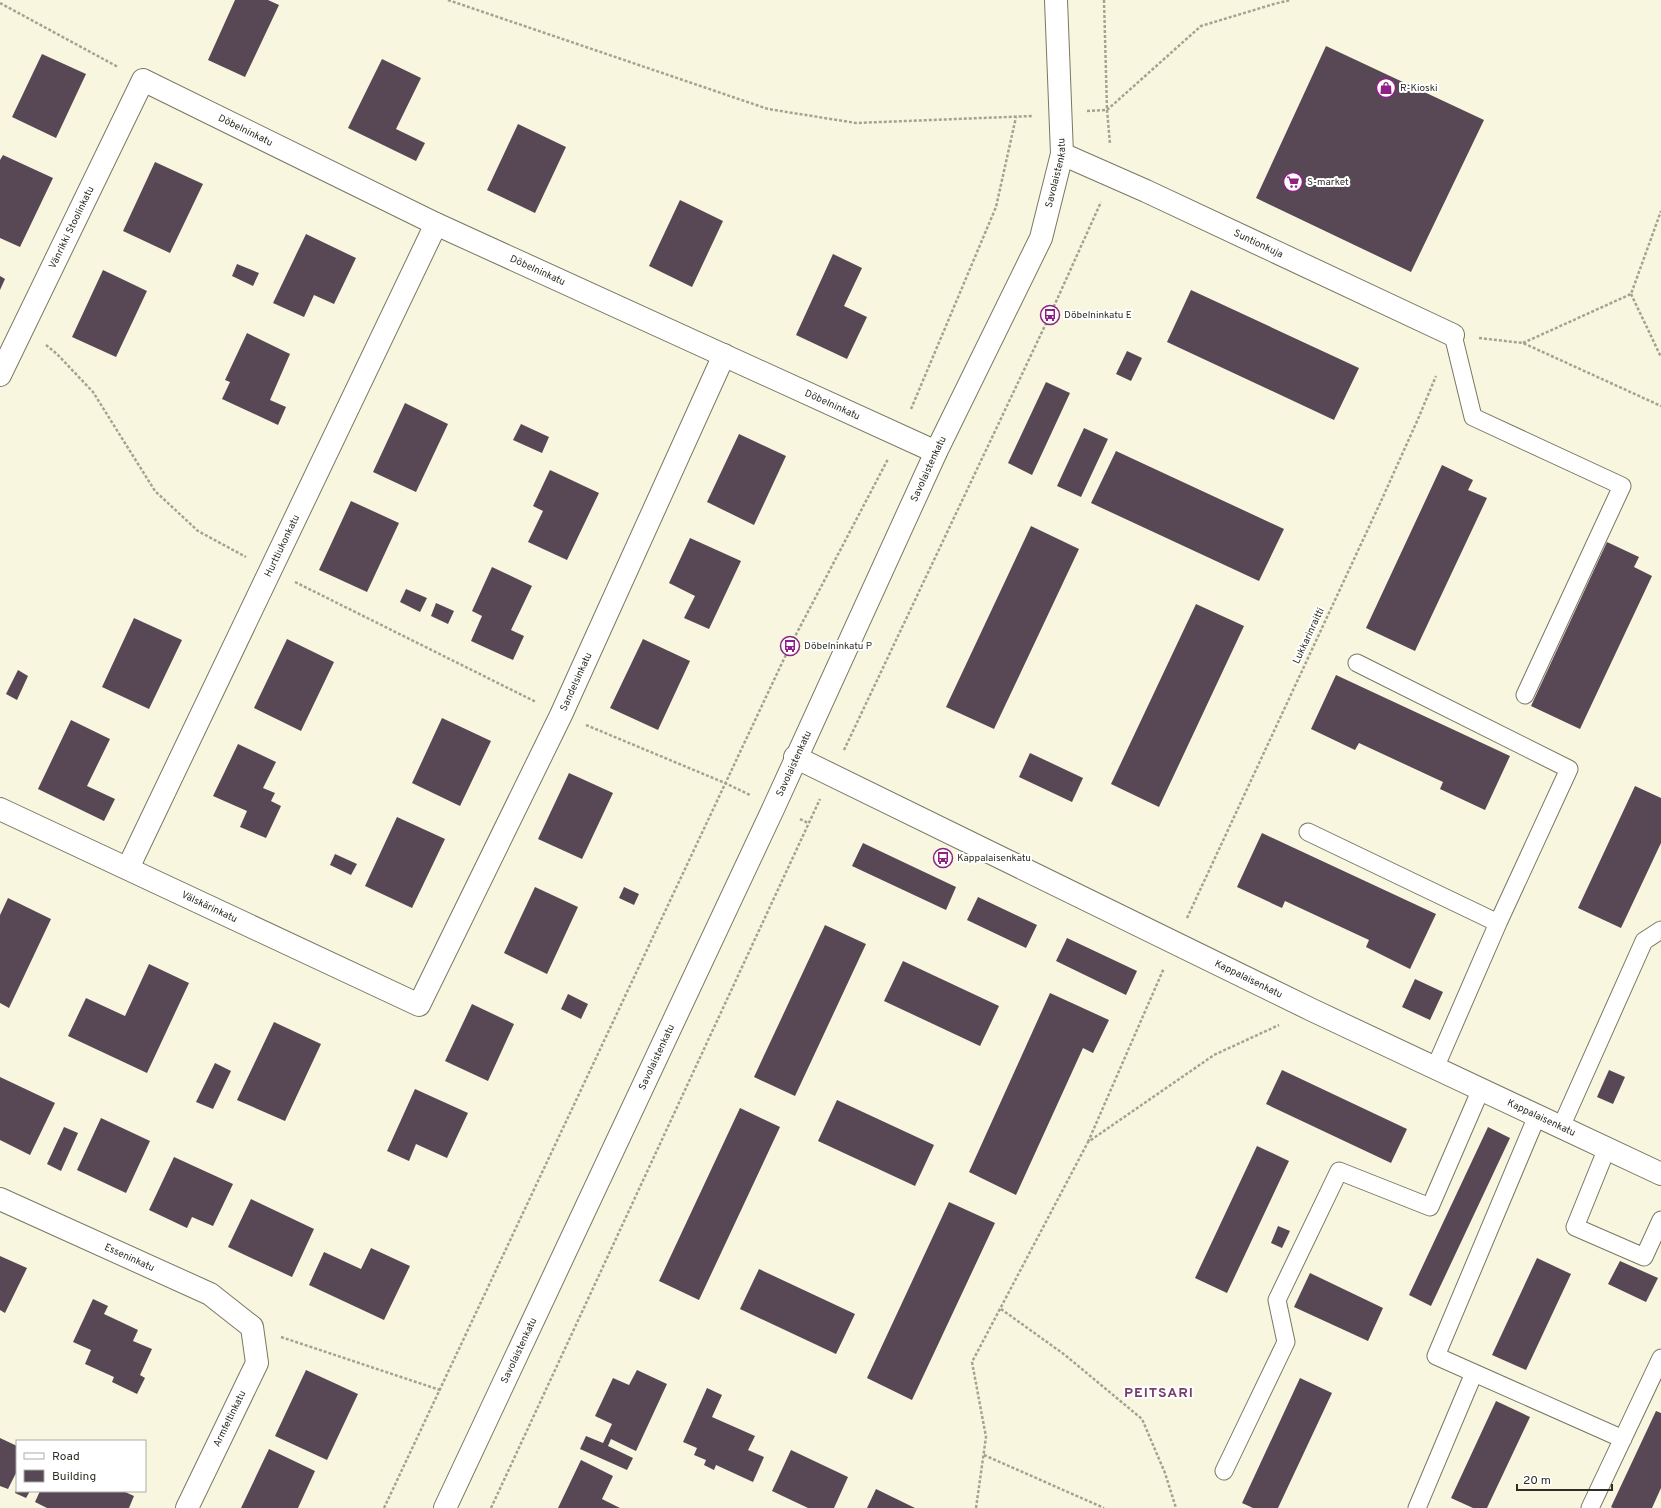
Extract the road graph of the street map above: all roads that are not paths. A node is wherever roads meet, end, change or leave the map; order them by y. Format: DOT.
graph roads {
  1 [pos="1056,0"];
  2 [pos="144,80"];
  3 [pos="1062,154"];
  4 [pos="436,224"];
  5 [pos="1453,335"];
  6 [pos="724,355"];
  7 [pos="0,375"];
  8 [pos="936,452"];
  9 [pos="1357,663"];
  10 [pos="1525,695"];
  11 [pos="795,757"];
  12 [pos="0,809"];
  13 [pos="1308,832"];
  14 [pos="128,868"];
  15 [pos="1498,923"];
  16 [pos="1661,930"];
  17 [pos="419,1005"];
  18 [pos="1435,1068"];
  19 [pos="1480,1089"];
  20 [pos="1537,1116"];
  21 [pos="1561,1127"];
  22 [pos="1607,1148"];
  23 [pos="1661,1174"];
  24 [pos="0,1199"];
  25 [pos="1661,1220"];
  26 [pos="252,1327"];
  27 [pos="1661,1358"];
  28 [pos="1474,1373"];
  29 [pos="1623,1438"];
  30 [pos="1224,1471"];
  31 [pos="187,1508"];
  32 [pos="445,1508"];
  33 [pos="1417,1508"];
  34 [pos="1590,1508"];
  1 -- 3 [label="street, Savolaistenkatu"];
  2 -- 4 [label="street, Döbelninkatu"];
  2 -- 7 [label="street, Vänrikki Stoolinkatu"];
  3 -- 5 [label="street, Suntionkuja"];
  3 -- 8 [label="street, Savolaistenkatu"];
  4 -- 6 [label="street, Döbelninkatu"];
  4 -- 14 [label="street, Hurttiukonkatu"];
  5 -- 10 [label="lane"];
  6 -- 8 [label="street, Döbelninkatu"];
  6 -- 17 [label="street, Sandelsinkatu"];
  8 -- 11 [label="street, Savolaistenkatu"];
  9 -- 15 [label="lane"];
  11 -- 18 [label="street, Kappalaisenkatu"];
  11 -- 32 [label="street, Savolaistenkatu"];
  12 -- 14 [label="street, Välskärinkatu"];
  13 -- 15 [label="lane"];
  14 -- 17 [label="street, Välskärinkatu"];
  15 -- 18 [label="lane"];
  16 -- 21 [label="lane"];
  18 -- 19 [label="street, Kappalaisenkatu"];
  19 -- 20 [label="street, Kappalaisenkatu"];
  19 -- 30 [label="lane"];
  20 -- 21 [label="street, Kappalaisenkatu"];
  20 -- 28 [label="lane"];
  21 -- 22 [label="street, Kappalaisenkatu"];
  22 -- 23 [label="street, Kappalaisenkatu"];
  22 -- 25 [label="lane"];
  24 -- 26 [label="street, Esseninkatu"];
  26 -- 31 [label="street, Armfeltinkatu"];
  27 -- 29 [label="lane"];
  28 -- 29 [label="lane"];
  28 -- 33 [label="lane"];
  29 -- 34 [label="lane"];
}
